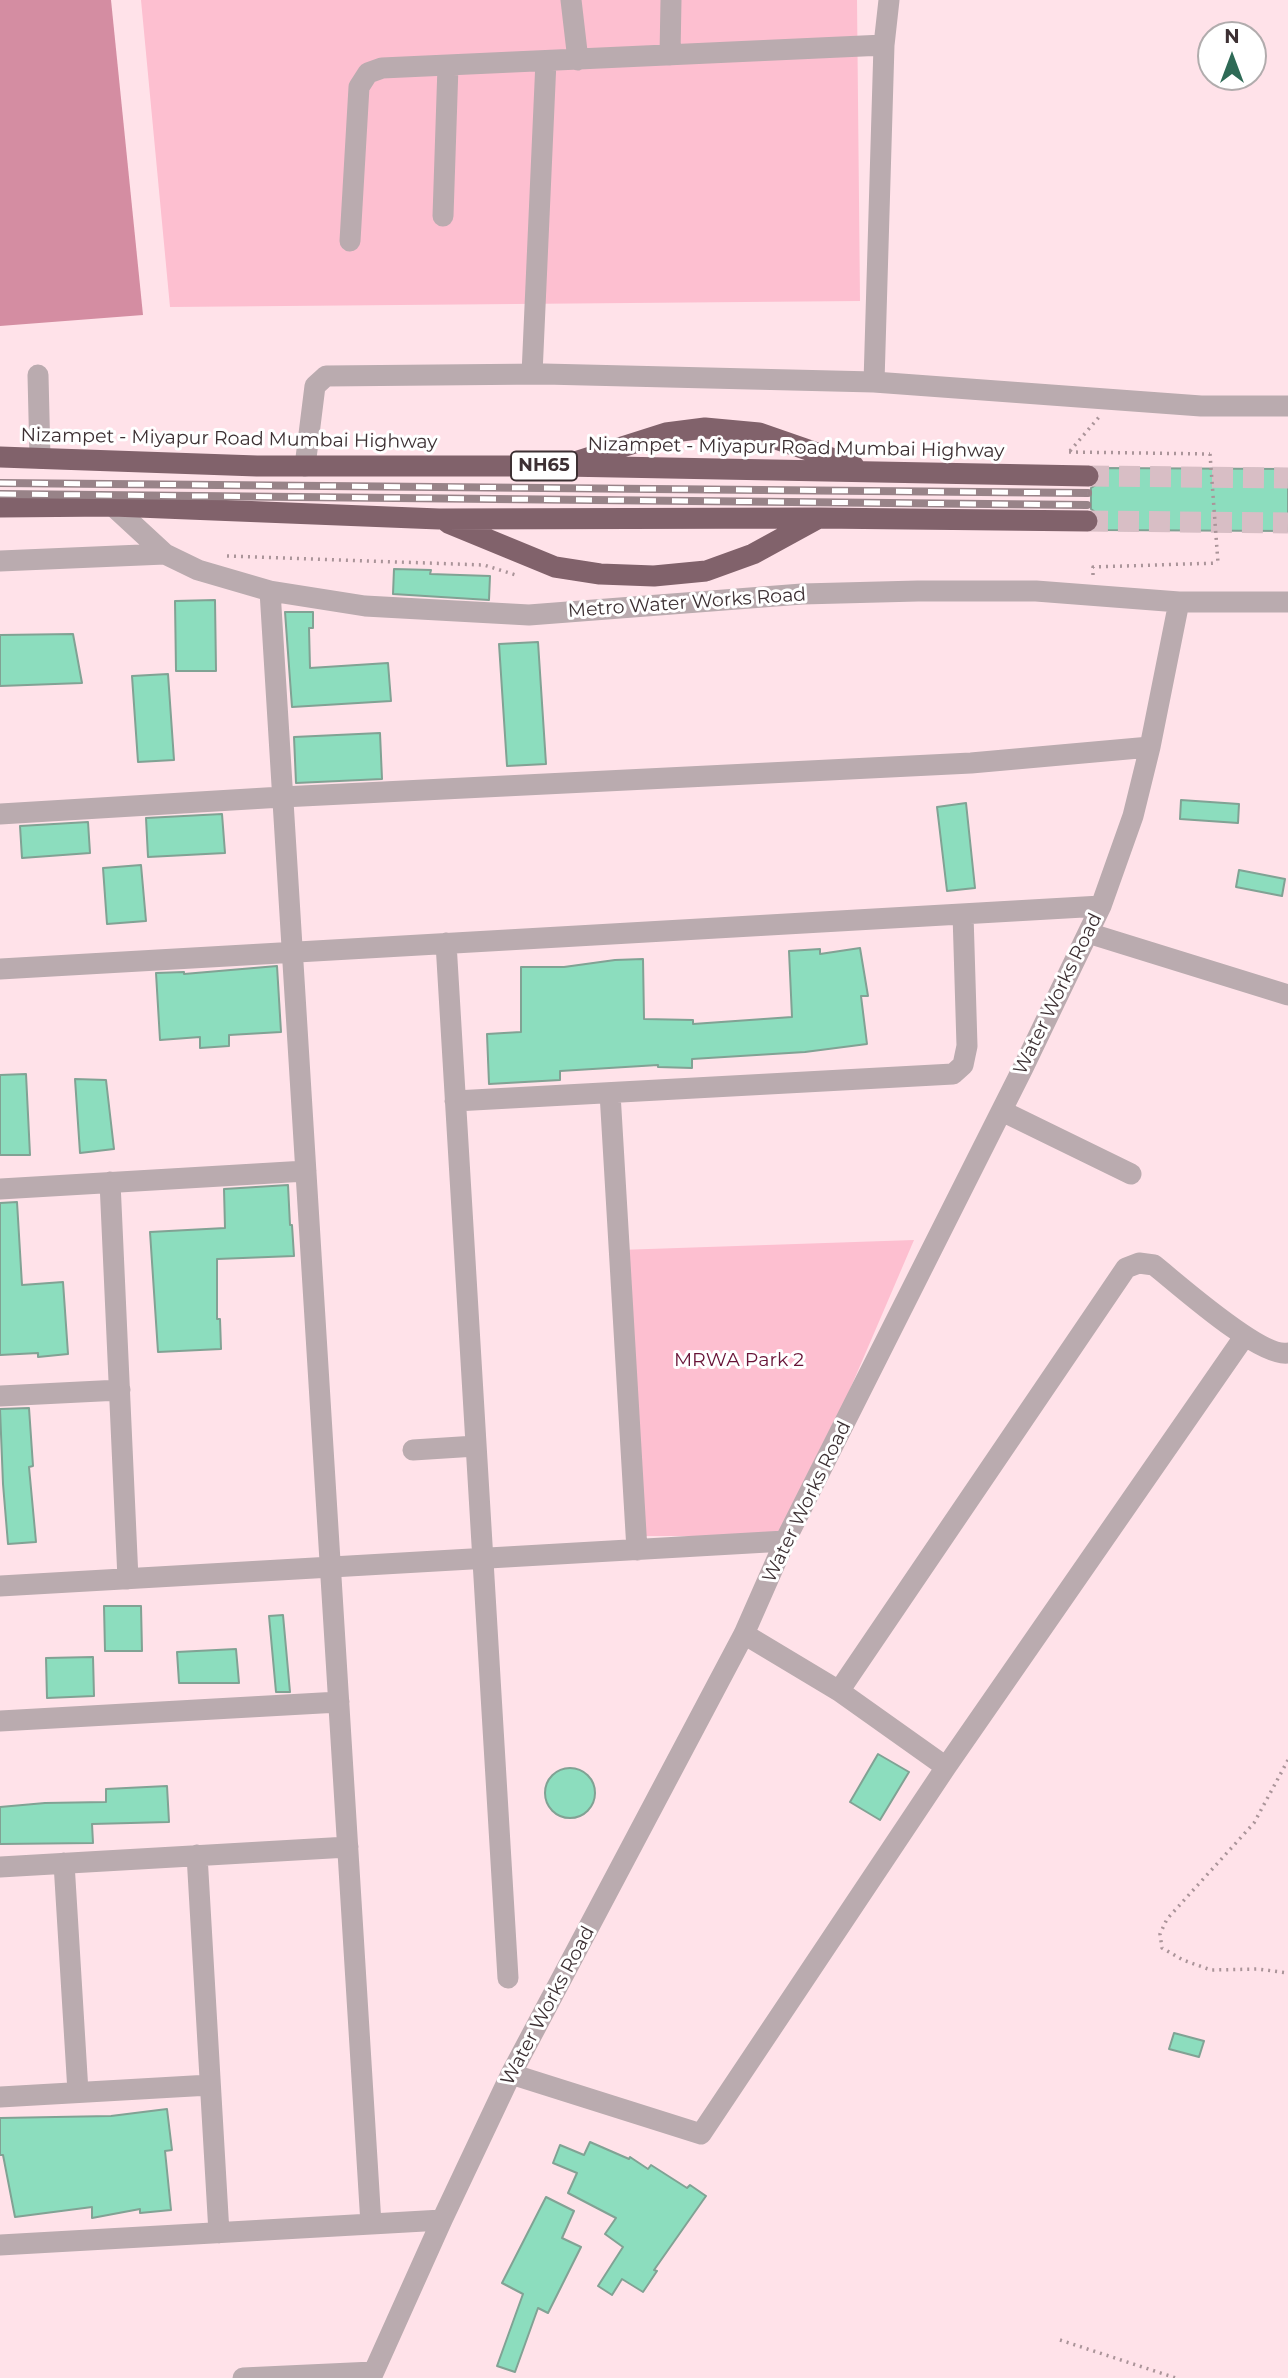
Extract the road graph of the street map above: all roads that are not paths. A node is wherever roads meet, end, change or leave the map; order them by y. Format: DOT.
graph roads {
  1 [pos="571,0"];
  2 [pos="671,0"];
  3 [pos="889,0"];
  4 [pos="884,45"];
  5 [pos="670,55"];
  6 [pos="578,60"];
  7 [pos="547,61"];
  8 [pos="448,66"];
  9 [pos="443,216"];
  10 [pos="350,241"];
  11 [pos="532,374"];
  12 [pos="38,375"];
  13 [pos="874,382"];
  14 [pos="1288,407"];
  15 [pos="0,457"];
  16 [pos="40,458"];
  17 [pos="306,466"];
  18 [pos="563,466"];
  19 [pos="874,473"];
  20 [pos="1088,477"];
  21 [pos="113,506"];
  22 [pos="0,507"];
  23 [pos="819,518"];
  24 [pos="439,519"];
  25 [pos="1087,521"];
  26 [pos="166,554"];
  27 [pos="0,561"];
  28 [pos="270,591"];
  29 [pos="1179,602"];
  30 [pos="1288,602"];
  31 [pos="1150,747"];
  32 [pos="282,797"];
  33 [pos="0,814"];
  34 [pos="1101,906"];
  35 [pos="963,914"];
  36 [pos="1088,933"];
  37 [pos="446,943"];
  38 [pos="292,952"];
  39 [pos="0,968"];
  40 [pos="1288,995"];
  41 [pos="610,1093"];
  42 [pos="455,1101"];
  43 [pos="1002,1111"];
  44 [pos="306,1171"];
  45 [pos="1131,1174"];
  46 [pos="110,1182"];
  47 [pos="0,1189"];
  48 [pos="1244,1337"];
  49 [pos="1288,1353"];
  50 [pos="120,1390"];
  51 [pos="0,1396"];
  52 [pos="476,1446"];
  53 [pos="413,1450"];
  54 [pos="785,1541"];
  55 [pos="637,1550"];
  56 [pos="483,1558"];
  57 [pos="330,1567"];
  58 [pos="128,1579"];
  59 [pos="0,1586"];
  60 [pos="744,1634"];
  61 [pos="839,1691"];
  62 [pos="339,1702"];
  63 [pos="0,1721"];
  64 [pos="946,1767"];
  65 [pos="348,1847"];
  66 [pos="197,1855"];
  67 [pos="64,1863"];
  68 [pos="0,1867"];
  69 [pos="508,1978"];
  70 [pos="511,2074"];
  71 [pos="210,2085"];
  72 [pos="78,2092"];
  73 [pos="0,2097"];
  74 [pos="442,2220"];
  75 [pos="372,2224"];
  76 [pos="219,2233"];
  77 [pos="0,2245"];
  78 [pos="372,2375"];
  79 [pos="243,2378"];
  1 -- 6 [label="street"];
  2 -- 5 [label="street"];
  3 -- 4 [label="street"];
  4 -- 5 [label="street"];
  4 -- 13 [label="street"];
  5 -- 6 [label="street"];
  6 -- 7 [label="street"];
  7 -- 8 [label="street"];
  7 -- 11 [label="street"];
  8 -- 9 [label="street"];
  8 -- 10 [label="street"];
  11 -- 13 [label="street"];
  11 -- 17 [label="street"];
  12 -- 16 [label="street"];
  13 -- 14 [label="street"];
  15 -- 16 [label="highway, Nizampet - Miyapur Road Mumbai Highway / NH65"];
  16 -- 17 [label="highway, Nizampet - Miyapur Road Mumbai Highway / NH65"];
  17 -- 18 [label="highway, Nizampet - Miyapur Road Mumbai Highway / NH65"];
  18 -- 19 [label="highway, Nizampet - Miyapur Road Mumbai Highway / NH65"];
  18 -- 19 [label="highway"];
  19 -- 20 [label="highway, Nizampet - Miyapur Road Mumbai Highway / NH65"];
  21 -- 22 [label="highway"];
  21 -- 24 [label="highway"];
  21 -- 26 [label="street, Metro Water Works Road"];
  23 -- 24 [label="highway"];
  23 -- 24 [label="highway"];
  23 -- 25 [label="highway"];
  26 -- 27 [label="street"];
  26 -- 28 [label="street, Metro Water Works Road"];
  28 -- 29 [label="street, Metro Water Works Road"];
  28 -- 32 [label="street"];
  29 -- 30 [label="street, Metro Water Works Road"];
  29 -- 31 [label="street, Water Works Road"];
  31 -- 32 [label="street"];
  31 -- 34 [label="street, Water Works Road"];
  32 -- 33 [label="street"];
  32 -- 38 [label="street"];
  34 -- 35 [label="street"];
  34 -- 36 [label="street, Water Works Road"];
  35 -- 37 [label="street"];
  35 -- 41 [label="street"];
  36 -- 40 [label="street"];
  36 -- 43 [label="street, Water Works Road"];
  37 -- 38 [label="street"];
  37 -- 42 [label="street"];
  38 -- 39 [label="street"];
  38 -- 44 [label="street"];
  41 -- 42 [label="street"];
  41 -- 55 [label="street"];
  42 -- 52 [label="street"];
  43 -- 45 [label="street"];
  43 -- 54 [label="street, Water Works Road"];
  44 -- 46 [label="street"];
  44 -- 57 [label="street"];
  46 -- 47 [label="street"];
  46 -- 50 [label="street"];
  48 -- 49 [label="street"];
  48 -- 61 [label="street"];
  48 -- 64 [label="street"];
  50 -- 51 [label="street"];
  50 -- 58 [label="street"];
  52 -- 53 [label="street"];
  52 -- 56 [label="street"];
  54 -- 55 [label="street"];
  54 -- 60 [label="street, Water Works Road"];
  55 -- 56 [label="street"];
  56 -- 57 [label="street"];
  56 -- 69 [label="street"];
  57 -- 58 [label="street"];
  57 -- 62 [label="street"];
  58 -- 59 [label="street"];
  60 -- 61 [label="street"];
  60 -- 70 [label="street, Water Works Road"];
  61 -- 64 [label="street"];
  62 -- 63 [label="street"];
  62 -- 65 [label="street"];
  64 -- 70 [label="street"];
  65 -- 66 [label="street"];
  65 -- 75 [label="street"];
  66 -- 67 [label="street"];
  66 -- 71 [label="street"];
  67 -- 68 [label="street"];
  67 -- 72 [label="street"];
  70 -- 74 [label="street, Water Works Road"];
  71 -- 72 [label="street"];
  71 -- 76 [label="street"];
  72 -- 73 [label="street"];
  74 -- 75 [label="street"];
  74 -- 78 [label="street, Water Works Road"];
  75 -- 76 [label="street"];
  76 -- 77 [label="street"];
  78 -- 79 [label="street"];
}
